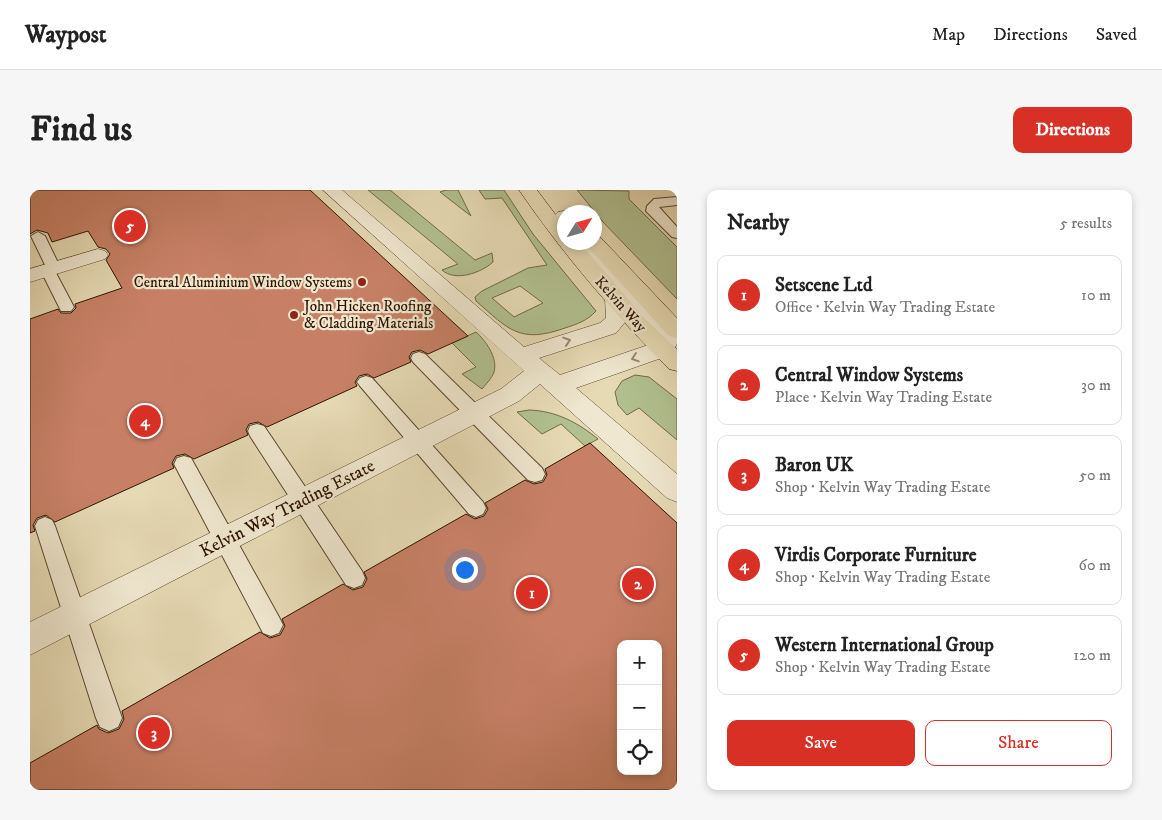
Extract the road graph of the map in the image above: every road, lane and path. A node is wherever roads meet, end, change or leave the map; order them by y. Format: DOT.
graph roads {
  1 [pos="332,190"];
  2 [pos="528,190"];
  3 [pos="556,198"];
  4 [pos="677,202"];
  5 [pos="562,205"];
  6 [pos="557,229"];
  7 [pos="677,234"];
  8 [pos="38,236"];
  9 [pos="575,250"];
  10 [pos="588,250"];
  11 [pos="601,250"];
  12 [pos="98,255"];
  13 [pos="39,272"];
  14 [pos="615,298"];
  15 [pos="66,307"];
  16 [pos="677,331"];
  17 [pos="670,356"];
  18 [pos="419,358"];
  19 [pos="540,371"];
  20 [pos="366,382"];
  21 [pos="474,413"];
  22 [pos="257,431"];
  23 [pos="418,442"];
  24 [pos="184,464"];
  25 [pos="535,474"];
  26 [pos="677,490"];
  27 [pos="303,501"];
  28 [pos="476,508"];
  29 [pos="44,526"];
  30 [pos="225,540"];
  31 [pos="354,578"];
  32 [pos="76,616"];
  33 [pos="271,625"];
  34 [pos="30,639"];
  35 [pos="110,718"];
  1 -- 19 [label="street"];
  2 -- 6 [label="main road"];
  3 -- 5 [label="main road"];
  4 -- 7 [label="lane"];
  8 -- 13 [label="lane"];
  9 -- 14 [label="main road, Kelvin Way"];
  10 -- 17 [label="street"];
  11 -- 16 [label="main road, Kelvin Way"];
  12 -- 13 [label="street"];
  13 -- 15 [label="lane"];
  14 -- 17 [label="main road, Kelvin Way"];
  19 -- 14 [label="street, Kelvin Way Trading Estate, one-way"];
  17 -- 19 [label="street, Kelvin Way Trading Estate, one-way"];
  18 -- 21 [label="lane"];
  19 -- 21 [label="street, Kelvin Way Trading Estate"];
  19 -- 26 [label="street"];
  20 -- 23 [label="lane"];
  21 -- 23 [label="street, Kelvin Way Trading Estate"];
  21 -- 25 [label="lane"];
  22 -- 27 [label="lane"];
  23 -- 27 [label="street, Kelvin Way Trading Estate"];
  23 -- 28 [label="lane"];
  24 -- 30 [label="lane"];
  27 -- 30 [label="street, Kelvin Way Trading Estate"];
  27 -- 31 [label="lane"];
  29 -- 32 [label="lane"];
  30 -- 32 [label="street, Kelvin Way Trading Estate"];
  30 -- 33 [label="lane"];
  32 -- 34 [label="street, Kelvin Way Trading Estate"];
  32 -- 35 [label="lane"];
}
